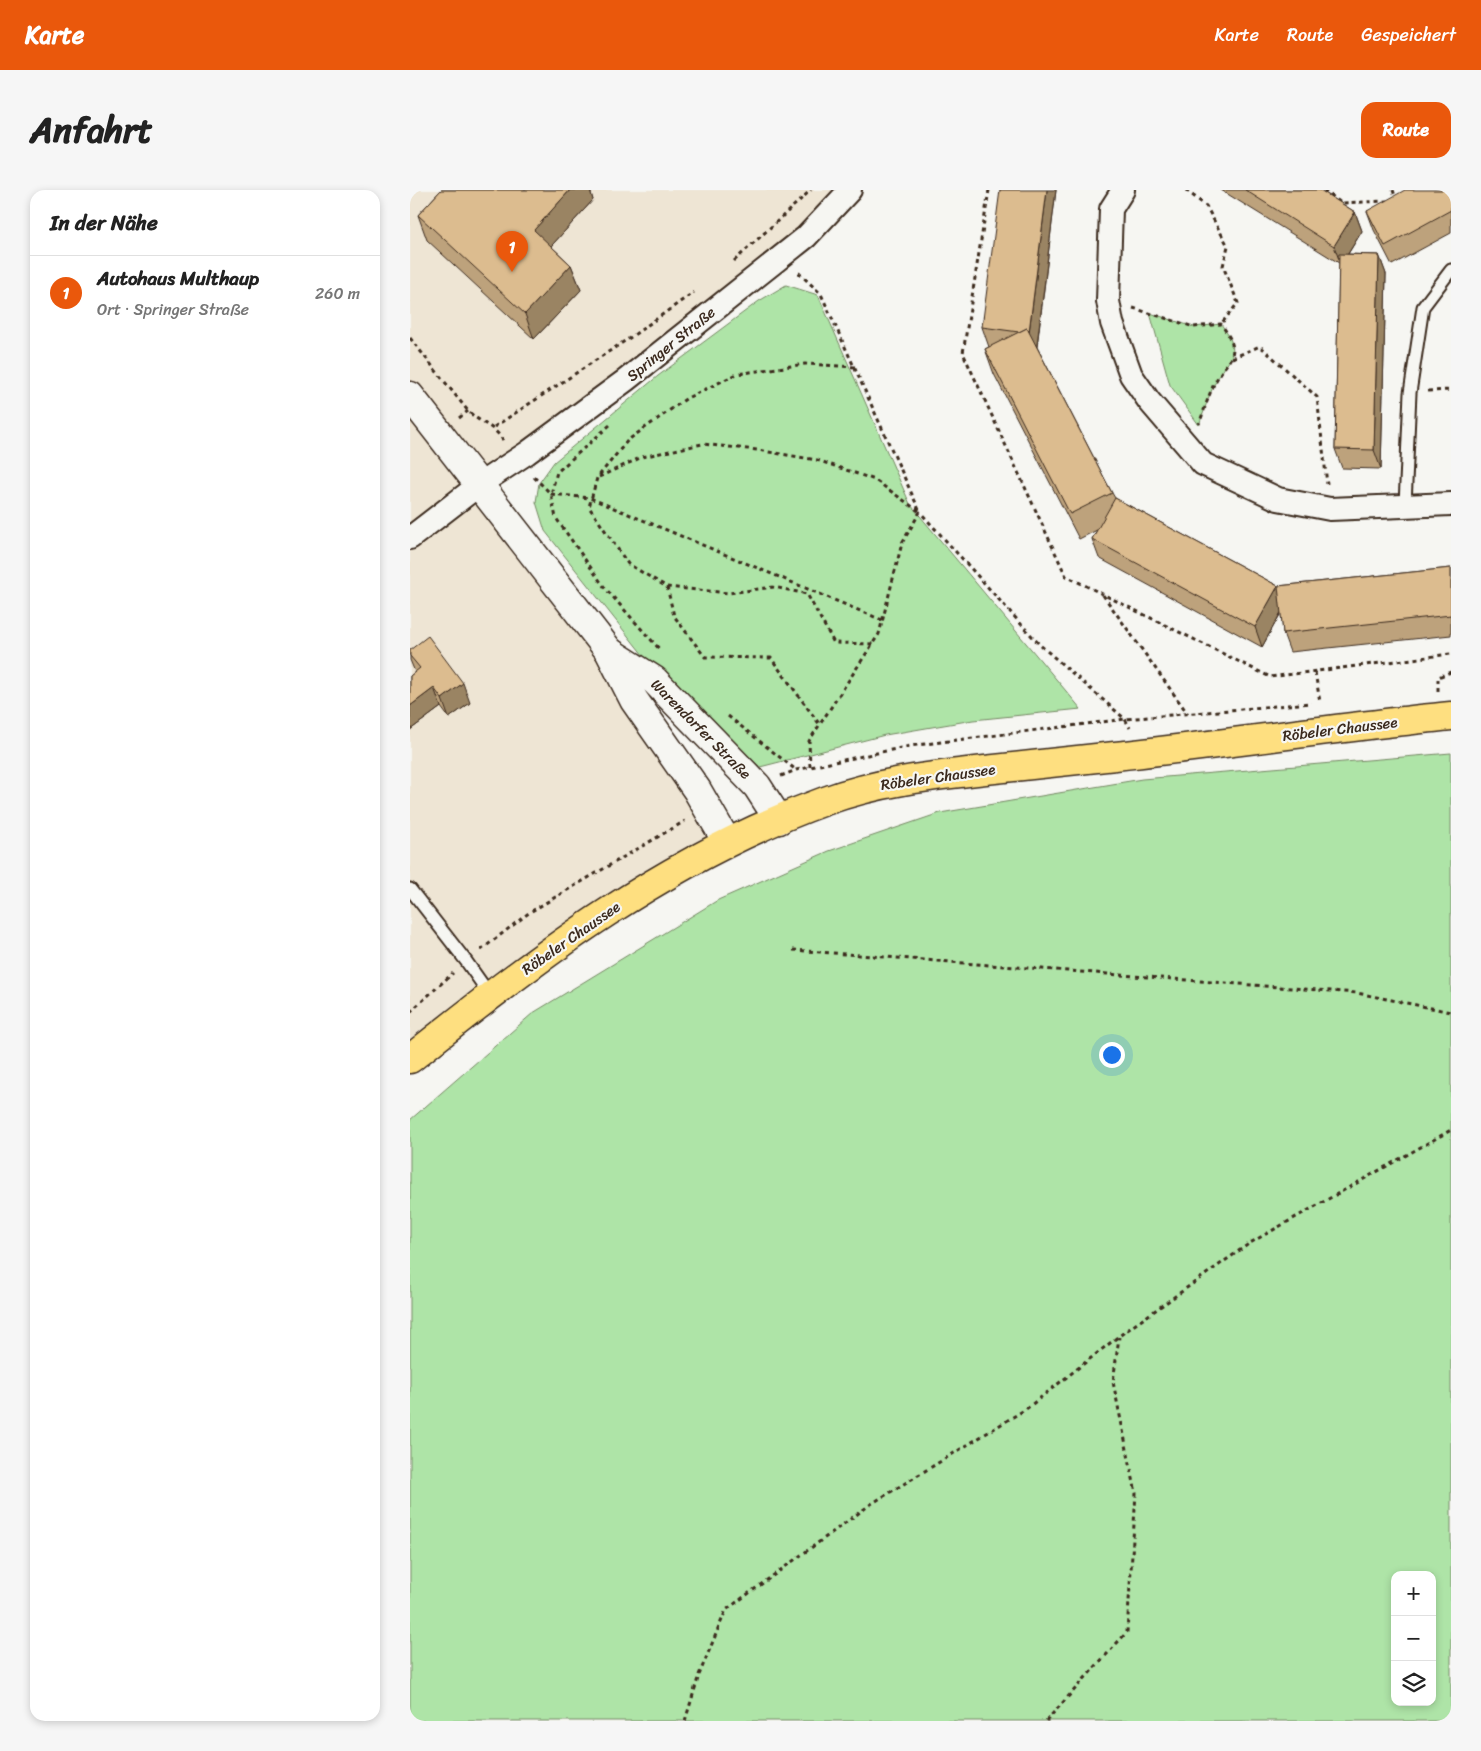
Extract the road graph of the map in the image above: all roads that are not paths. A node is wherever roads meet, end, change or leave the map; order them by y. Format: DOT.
graph roads {
  1 [pos="850,190"];
  2 [pos="1123,190"];
  3 [pos="1451,270"];
  4 [pos="410,396"];
  5 [pos="480,484"];
  6 [pos="1451,504"];
  7 [pos="1405,505"];
  8 [pos="410,538"];
  9 [pos="609,651"];
  10 [pos="1448,704"];
  11 [pos="779,820"];
  12 [pos="727,842"];
  13 [pos="410,889"];
  14 [pos="490,995"];
  15 [pos="410,1059"];
  1 -- 5 [label="street, Springer Straße"];
  2 -- 7 [label="street"];
  3 -- 7 [label="lane"];
  4 -- 5 [label="main road, Warendorfer Straße"];
  5 -- 8 [label="street"];
  5 -- 9 [label="main road, Warendorfer Straße"];
  6 -- 7 [label="street"];
  9 -- 11 [label="main road, Warendorfer Straße"];
  9 -- 12 [label="main road, Warendorfer Straße"];
  10 -- 11 [label="main road, Röbeler Chaussee"];
  11 -- 12 [label="main road, Röbeler Chaussee"];
  12 -- 14 [label="main road, Röbeler Chaussee"];
  13 -- 14 [label="lane"];
  14 -- 15 [label="main road, Röbeler Chaussee"];
}
